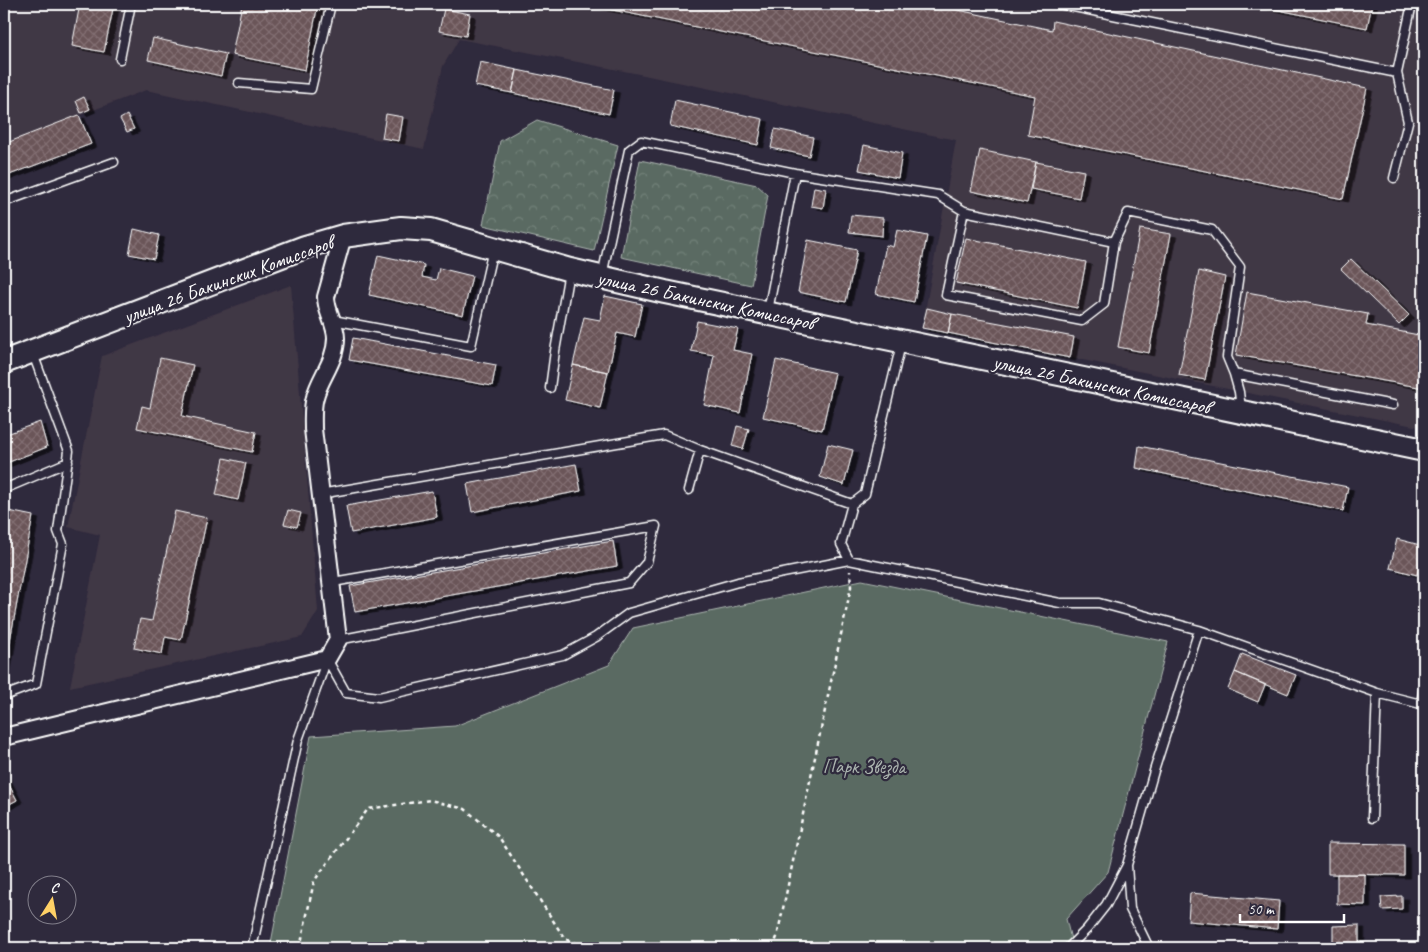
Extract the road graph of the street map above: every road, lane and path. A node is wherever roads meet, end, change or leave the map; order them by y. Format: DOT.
graph roads {
  1 [pos="131,4"];
  2 [pos="331,4"];
  3 [pos="1058,4"];
  4 [pos="1412,4"];
  5 [pos="120,59"];
  6 [pos="1397,73"];
  7 [pos="239,83"];
  8 [pos="114,162"];
  9 [pos="795,173"];
  10 [pos="1394,178"];
  11 [pos="4,202"];
  12 [pos="964,210"];
  13 [pos="343,236"];
  14 [pos="1114,242"];
  15 [pos="493,248"];
  16 [pos="570,270"];
  17 [pos="601,278"];
  18 [pos="768,314"];
  19 [pos="333,320"];
  20 [pos="902,342"];
  21 [pos="32,352"];
  22 [pos="4,362"];
  23 [pos="1234,374"];
  24 [pos="550,388"];
  25 [pos="1393,405"];
  26 [pos="1241,412"];
  27 [pos="700,450"];
  28 [pos="1424,450"];
  29 [pos="68,462"];
  30 [pos="4,489"];
  31 [pos="689,490"];
  32 [pos="320,494"];
  33 [pos="852,504"];
  34 [pos="849,560"];
  35 [pos="333,582"];
  36 [pos="1199,630"];
  37 [pos="338,640"];
  38 [pos="327,659"];
  39 [pos="1424,685"];
  40 [pos="1377,694"];
  41 [pos="4,696"];
  42 [pos="1423,704"];
  43 [pos="4,737"];
  44 [pos="1372,818"];
  45 [pos="1127,865"];
  46 [pos="252,948"];
  47 [pos="300,948"];
  48 [pos="587,948"];
  49 [pos="772,948"];
  50 [pos="1068,948"];
  51 [pos="1151,948"];
  1 -- 5 [label="lane"];
  2 -- 7 [label="lane"];
  3 -- 6 [label="lane"];
  4 -- 6 [label="lane"];
  6 -- 10 [label="lane"];
  8 -- 11 [label="lane"];
  9 -- 12 [label="lane"];
  9 -- 17 [label="lane"];
  9 -- 18 [label="lane"];
  12 -- 14 [label="lane"];
  12 -- 14 [label="lane"];
  13 -- 15 [label="main road, улица 26 Бакинских Комиссаров"];
  13 -- 19 [label="street"];
  13 -- 21 [label="main road, улица 26 Бакинских Комиссаров"];
  14 -- 23 [label="lane"];
  15 -- 16 [label="main road, улица 26 Бакинских Комиссаров"];
  15 -- 19 [label="lane"];
  16 -- 17 [label="main road, улица 26 Бакинских Комиссаров"];
  16 -- 24 [label="lane"];
  17 -- 18 [label="main road, улица 26 Бакинских Комиссаров"];
  18 -- 20 [label="main road, улица 26 Бакинских Комиссаров"];
  19 -- 32 [label="street"];
  20 -- 26 [label="main road, улица 26 Бакинских Комиссаров"];
  20 -- 33 [label="lane"];
  21 -- 22 [label="main road, улица 26 Бакинских Комиссаров"];
  21 -- 29 [label="lane"];
  23 -- 25 [label="lane"];
  23 -- 26 [label="lane"];
  26 -- 28 [label="main road, улица 26 Бакинских Комиссаров"];
  27 -- 31 [label="lane"];
  27 -- 32 [label="lane"];
  27 -- 33 [label="lane"];
  29 -- 30 [label="lane"];
  29 -- 41 [label="lane"];
  32 -- 35 [label="street"];
  33 -- 34 [label="lane"];
  34 -- 36 [label="lane"];
  34 -- 38 [label="lane"];
  34 -- 49 [label="path"];
  35 -- 37 [label="street"];
  35 -- 37 [label="lane"];
  36 -- 40 [label="lane"];
  36 -- 45 [label="lane"];
  37 -- 38 [label="street"];
  38 -- 43 [label="street"];
  38 -- 46 [label="lane"];
  39 -- 42 [label="lane"];
  40 -- 42 [label="lane"];
  40 -- 44 [label="lane"];
  45 -- 50 [label="lane"];
  45 -- 51 [label="lane"];
  47 -- 48 [label="path"];
}
